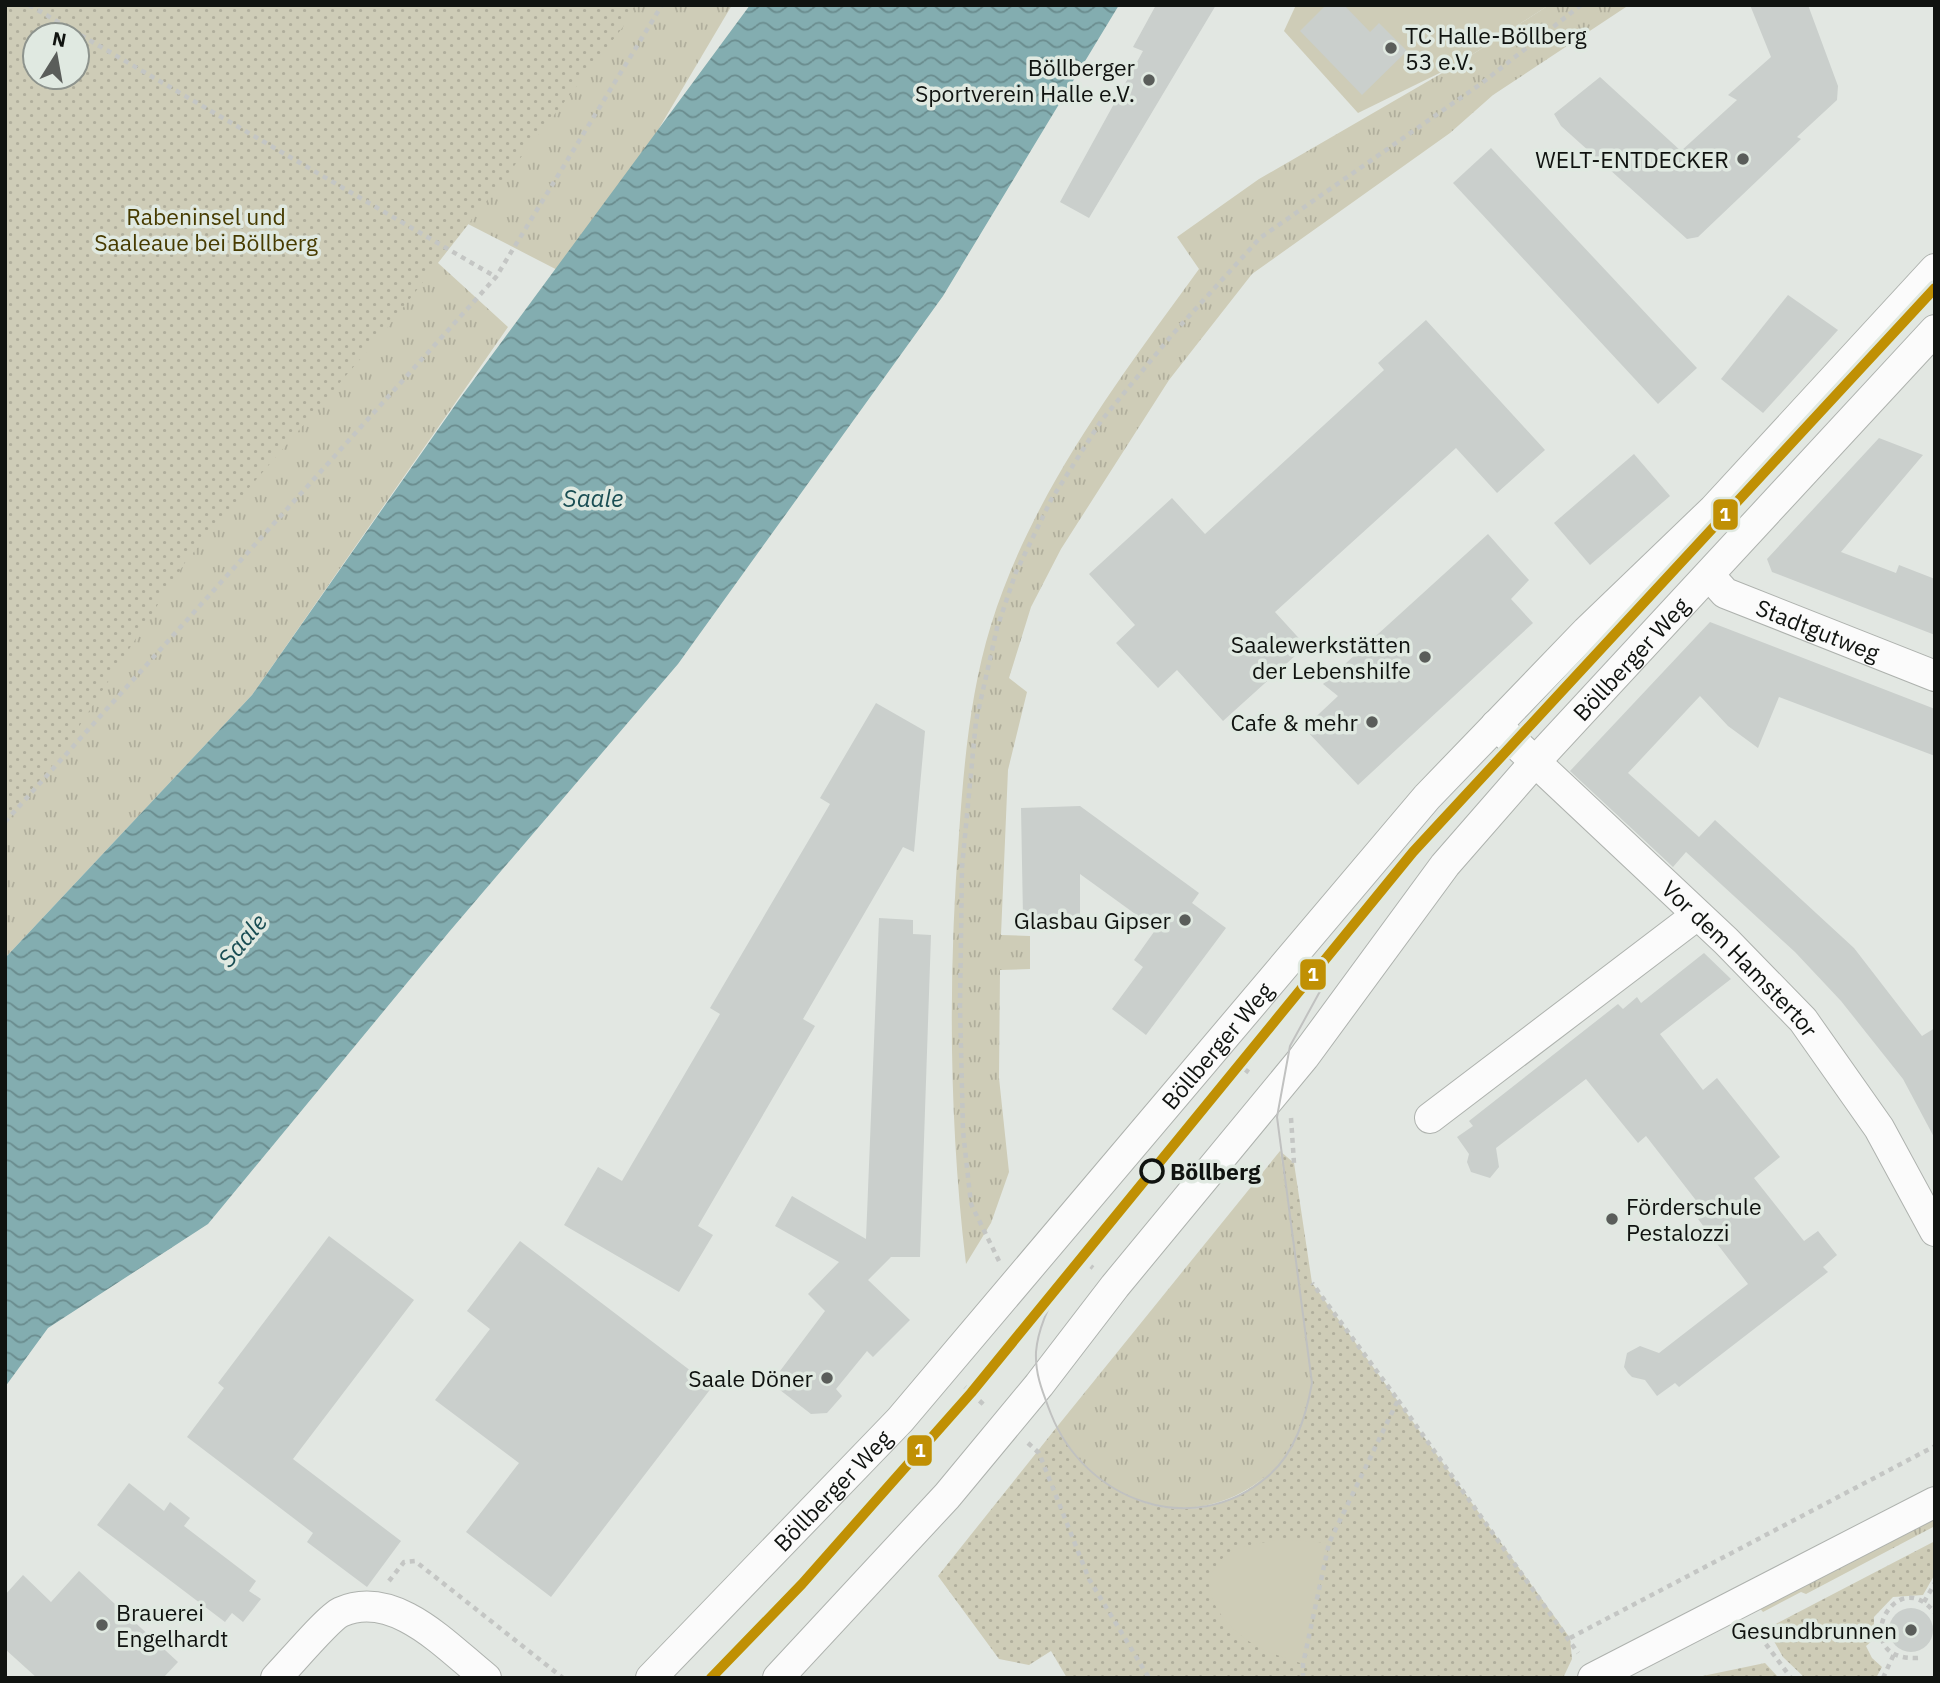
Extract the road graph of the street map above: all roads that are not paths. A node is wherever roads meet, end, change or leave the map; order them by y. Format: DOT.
graph roads {
  1 [pos="1935,269"];
  2 [pos="1935,330"];
  3 [pos="1709,575"];
  4 [pos="1935,676"];
  5 [pos="1496,725"];
  6 [pos="1534,763"];
  7 [pos="1698,915"];
  8 [pos="1430,1118"];
  9 [pos="1935,1231"];
  10 [pos="1935,1502"];
  11 [pos="1587,1668"];
  12 [pos="276,1678"];
  13 [pos="486,1678"];
  14 [pos="651,1678"];
  15 [pos="778,1678"];
  1 -- 5 [label="street, Böllberger Weg"];
  2 -- 3 [label="street, Böllberger Weg"];
  3 -- 4 [label="street, Stadtgutweg"];
  3 -- 6 [label="street, Böllberger Weg"];
  5 -- 6 [label="street, Vor dem Hamstertor"];
  5 -- 14 [label="street, Böllberger Weg"];
  6 -- 7 [label="street, Vor dem Hamstertor"];
  6 -- 15 [label="street, Böllberger Weg"];
  7 -- 8 [label="street"];
  7 -- 9 [label="street, Vor dem Hamstertor"];
  10 -- 11 [label="street"];
  12 -- 13 [label="street"];
}
